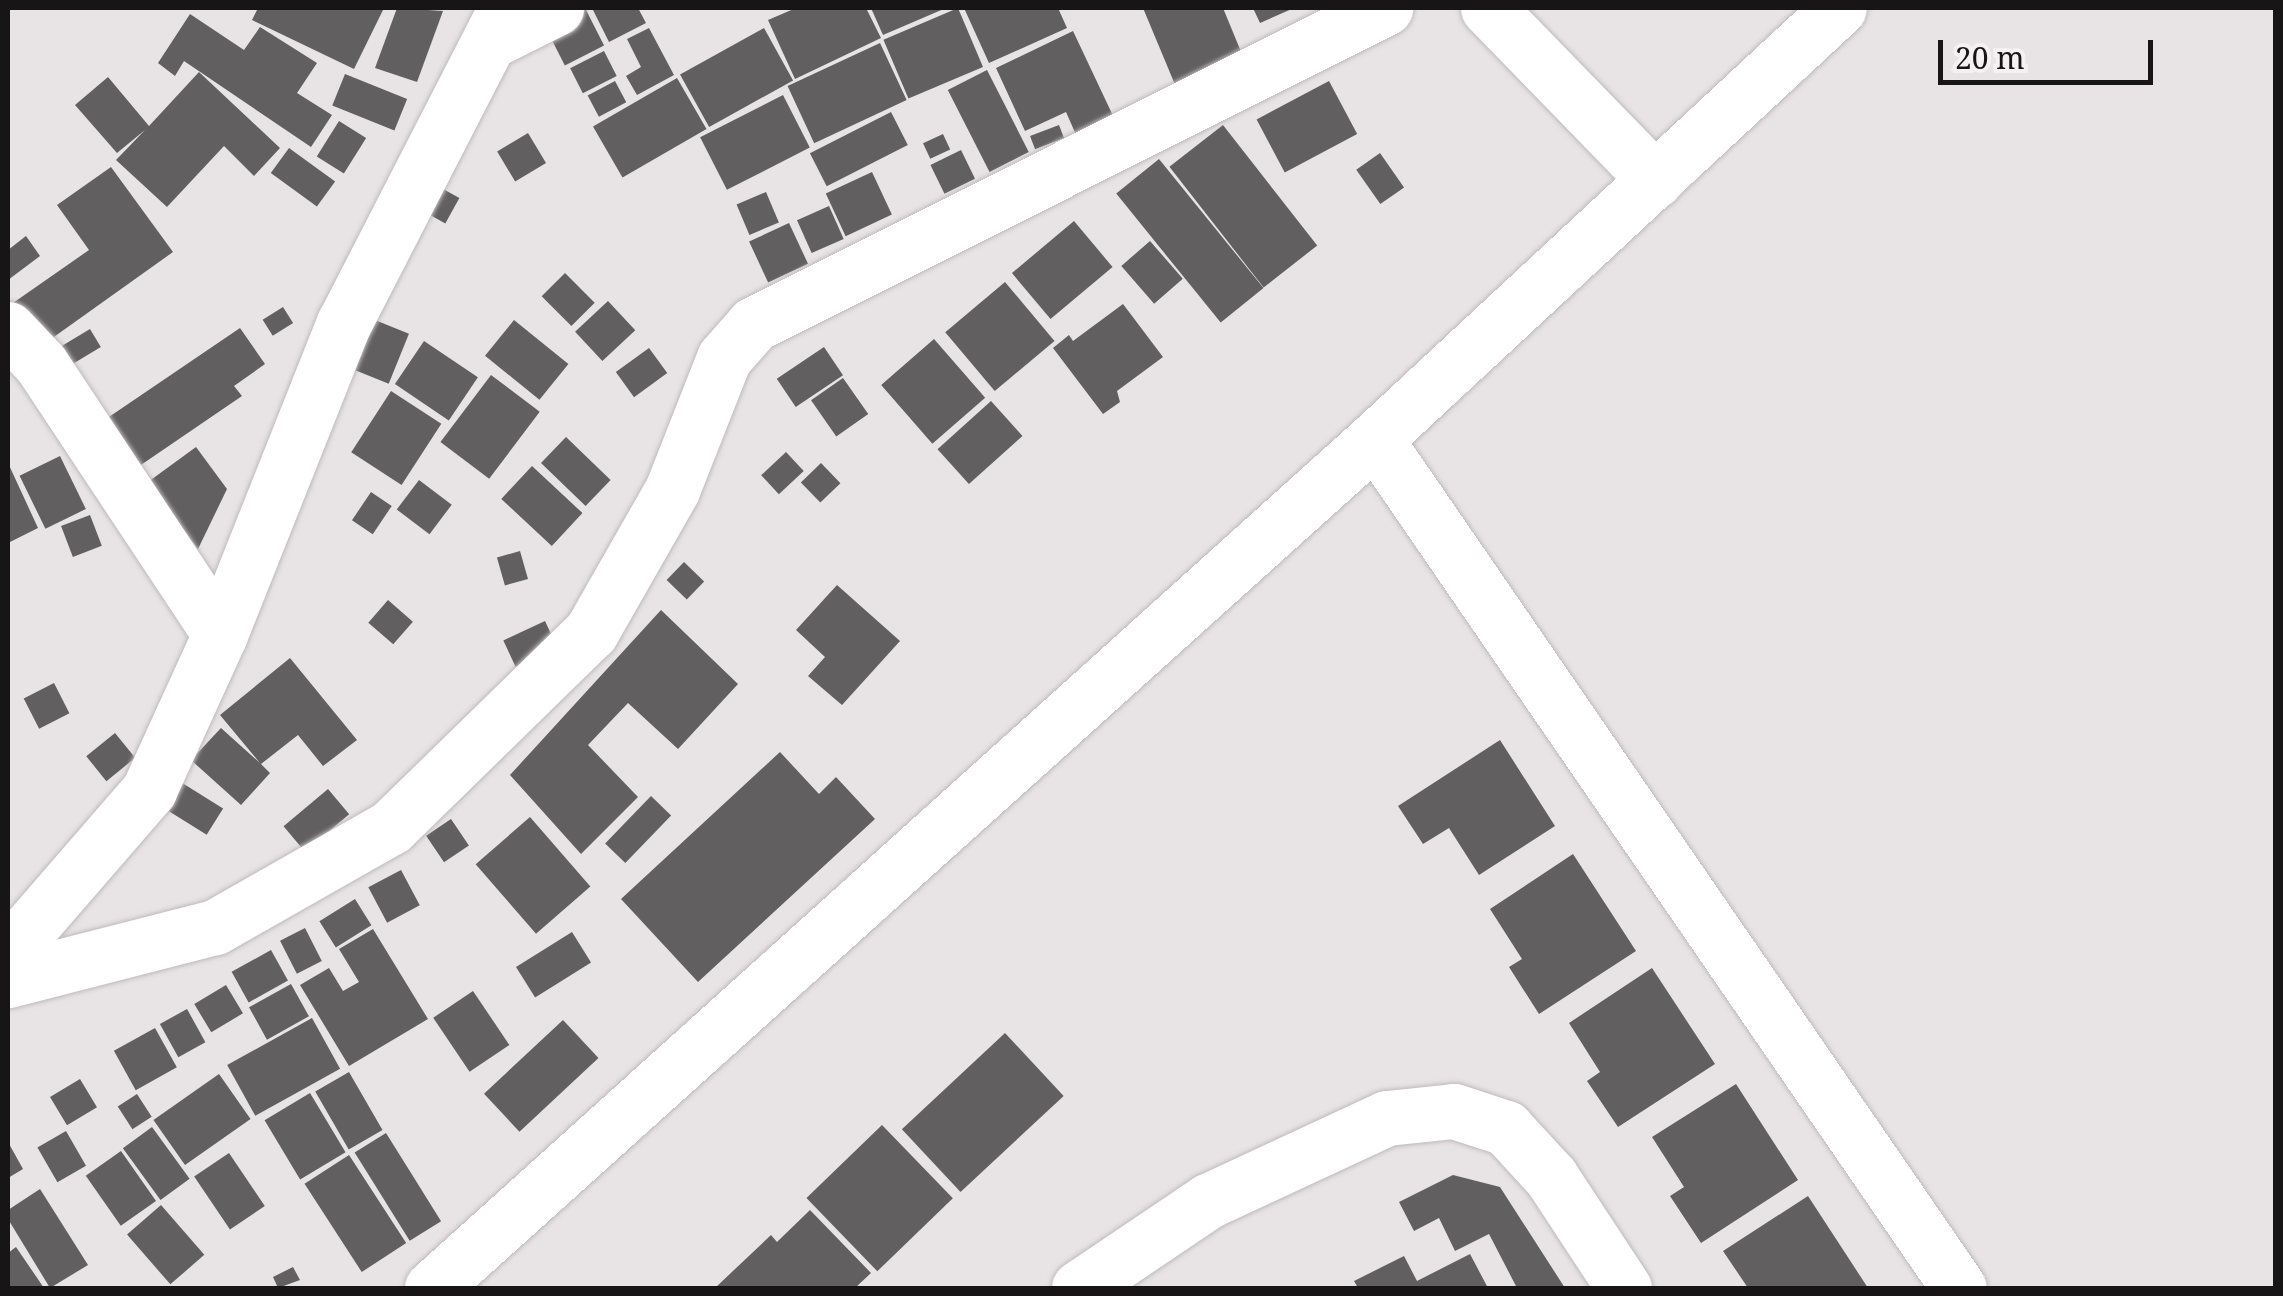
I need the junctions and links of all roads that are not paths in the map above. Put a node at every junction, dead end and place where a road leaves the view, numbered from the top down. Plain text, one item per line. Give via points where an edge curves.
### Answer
1 (556, 8) edge
2 (1385, 8) edge
3 (1488, 8) edge
4 (1839, 8) edge
5 (498, 24) edge
6 (1655, 180) junction
7 (8, 329) edge
8 (1375, 439) junction
9 (220, 634) junction
10 (8, 953) edge
11 (8, 980) edge
12 (432, 1288) edge
13 (1079, 1288) edge
14 (1624, 1288) edge
15 (1959, 1288) edge

1 - 5 street
2 - 11 street via 754,324 724,358 672,490 591,632 391,827 215,928
3 - 6 street
4 - 6 street
5 - 9 street via 344,323
6 - 8 street
7 - 9 street via 41,364
8 - 12 street
8 - 15 street
9 - 10 street via 149,790
13 - 14 street via 1208,1201 1386,1118 1454,1110 1506,1128 1552,1176

